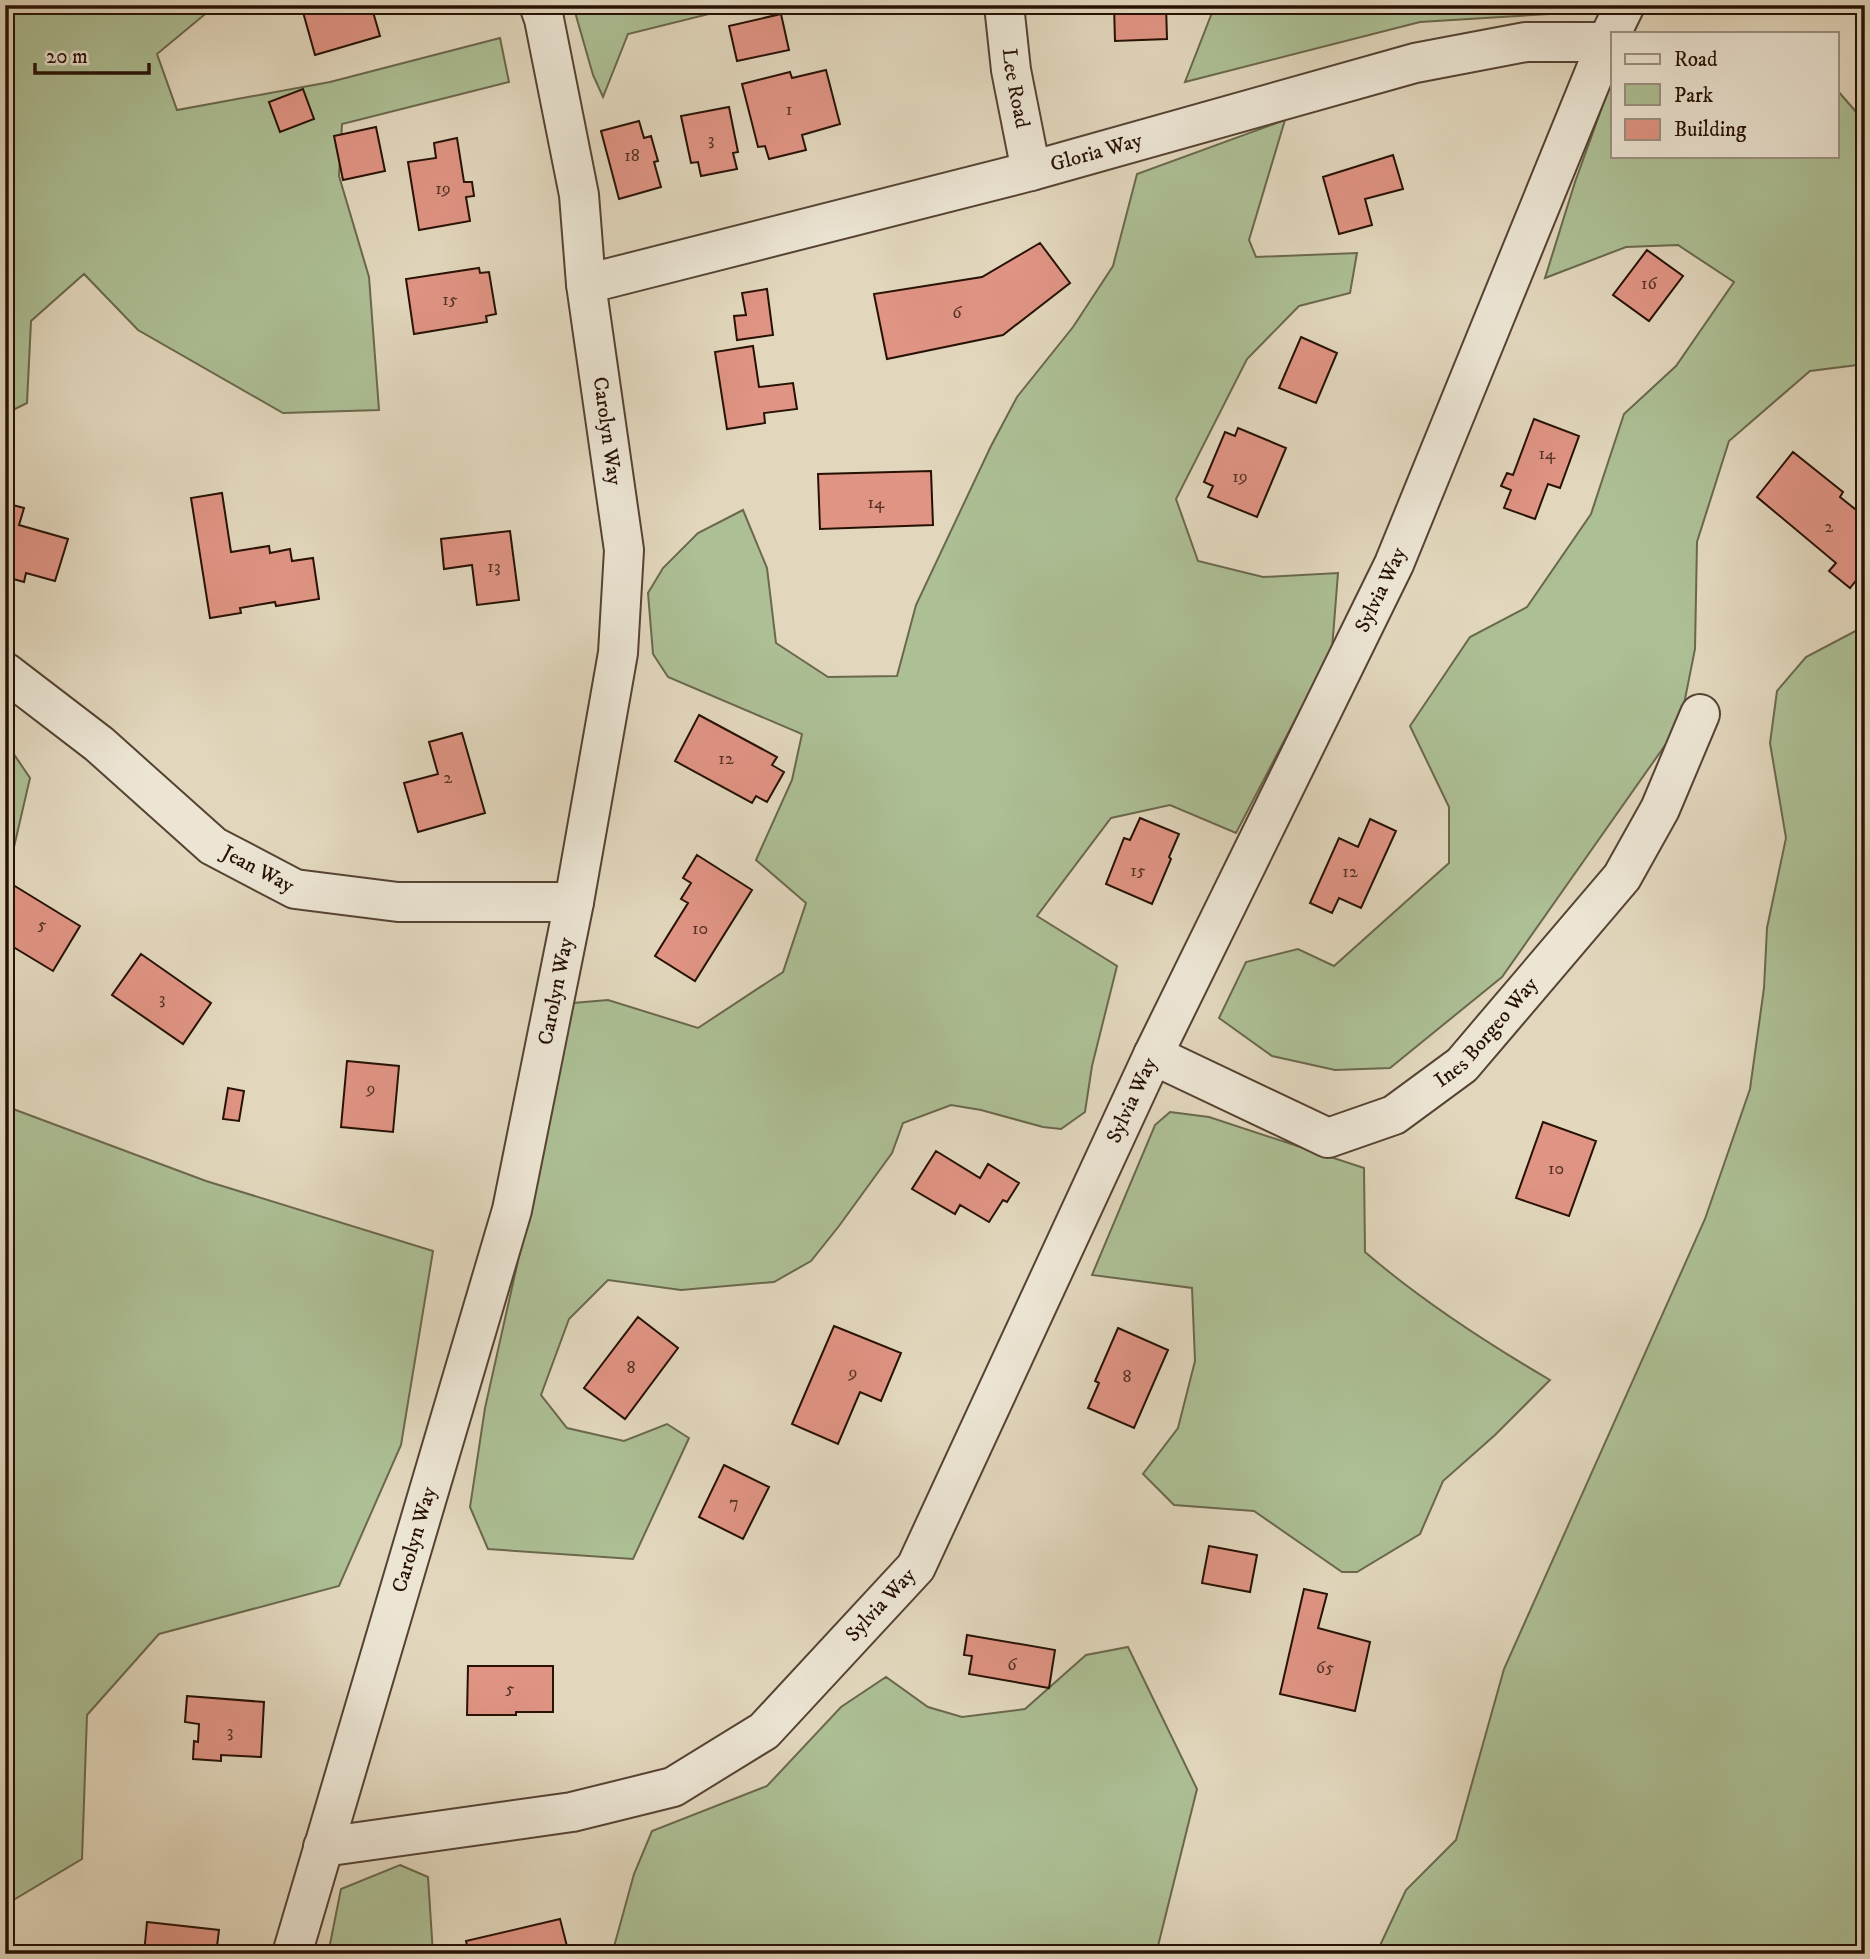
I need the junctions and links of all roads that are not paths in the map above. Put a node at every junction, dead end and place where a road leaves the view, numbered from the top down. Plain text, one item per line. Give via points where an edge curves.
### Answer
1 (539, 5) edge
2 (1004, 5) edge
3 (1625, 5) edge
4 (1612, 32) edge
5 (1611, 34) edge
6 (1607, 42) junction
7 (1031, 171) junction
8 (586, 284) junction
9 (5, 672) edge
10 (1700, 714) dead end
11 (574, 902) junction
12 (1153, 1055) junction
13 (323, 1847) junction
14 (292, 1954) edge

1 - 8 street, Carolyn Way via 579,195
2 - 7 street, Lee Road via 1011,70
3 - 4 street, Sylvia Way
5 - 6 street, Sylvia Way
6 - 7 street, Gloria Way via 1526,42 1415,63
6 - 12 street, Sylvia Way via 1394,564
7 - 8 street, Gloria Way
8 - 11 street, Carolyn Way via 624,550 618,653
9 - 11 street, Jean Way via 99,744 213,846 295,889 398,902
10 - 12 street, Ines Borgeo Way via 1660,809 1622,877 1462,1065 1394,1115 1328,1138
11 - 13 street, Carolyn Way via 512,1210
12 - 13 street, Sylvia Way via 916,1567 764,1731 673,1787 572,1812
13 - 14 street, Carolyn Way

